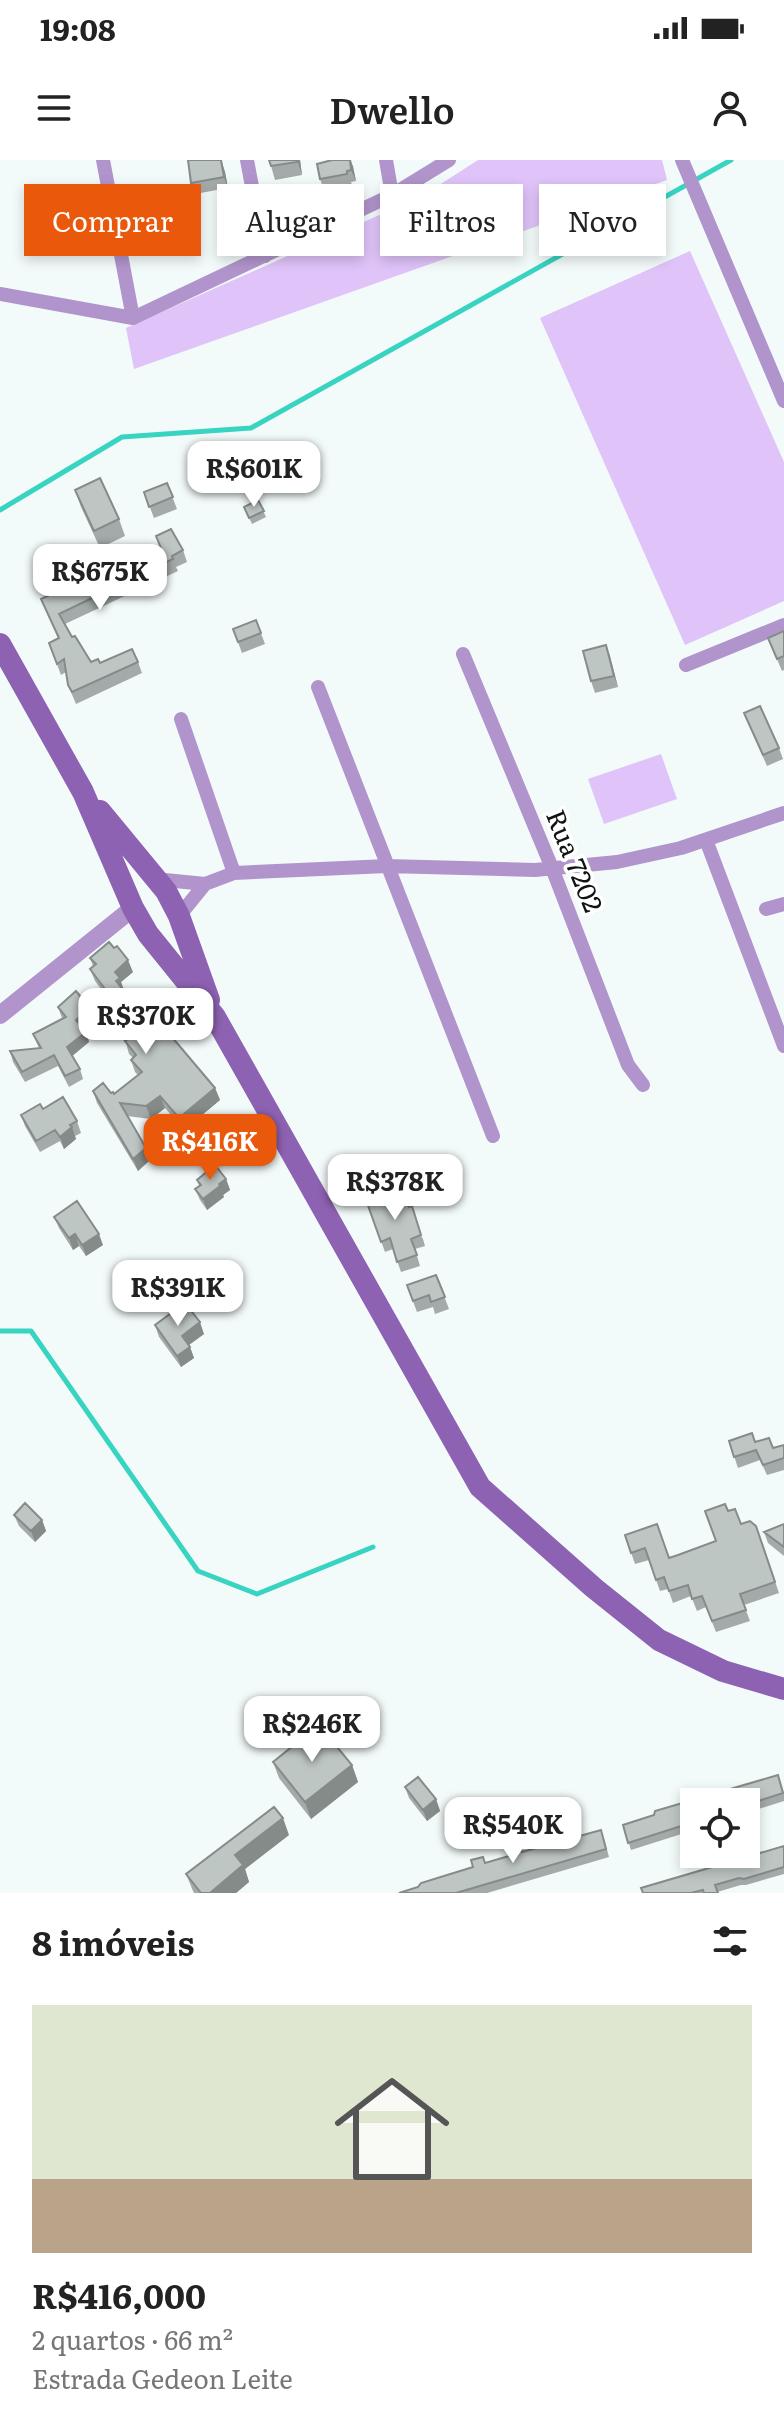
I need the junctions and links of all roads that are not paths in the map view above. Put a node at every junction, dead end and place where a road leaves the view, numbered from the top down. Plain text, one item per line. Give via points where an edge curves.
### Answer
1 (103, 160) edge
2 (247, 160) edge
3 (386, 160) edge
4 (449, 160) edge
5 (682, 160) edge
6 (252, 184) edge
7 (390, 184) edge
8 (410, 184) edge
9 (265, 256) edge
10 (0, 294) edge
11 (133, 318) junction
12 (784, 399) edge
13 (784, 625) edge
14 (0, 644) edge
15 (463, 654) dead end
16 (686, 665) dead end
17 (318, 687) dead end
18 (181, 719) dead end
19 (83, 792) junction
20 (784, 813) edge
21 (706, 840) junction
22 (387, 866) junction
23 (552, 868) junction
24 (234, 873) junction
25 (155, 879) junction
26 (205, 884) junction
27 (129, 898) junction
28 (784, 904) edge
29 (766, 909) dead end
30 (179, 916) junction
31 (148, 934) junction
32 (0, 1015) edge
33 (215, 1017) junction
34 (784, 1046) edge
35 (643, 1085) dead end
36 (493, 1136) dead end
37 (784, 1689) edge

1 - 11 street
2 - 6 street
3 - 7 street
4 - 8 street
5 - 12 street
9 - 11 street
10 - 11 street
13 - 16 street
14 - 19 main road
15 - 23 street, Rua 7202
17 - 22 street
18 - 24 street
19 - 25 main road
19 - 27 main road
20 - 21 street
21 - 23 street via 617,862
21 - 34 street
22 - 23 street
22 - 24 street
22 - 36 street
23 - 35 street, Rua 7202 via 628,1065
24 - 26 street
25 - 26 street
25 - 27 main road via 132,879
25 - 30 main road
26 - 30 street
27 - 31 main road
27 - 32 street
28 - 29 street
30 - 31 main road via 166,930
30 - 33 main road
31 - 33 main road
33 - 37 main road via 480,1487 659,1640 723,1671

